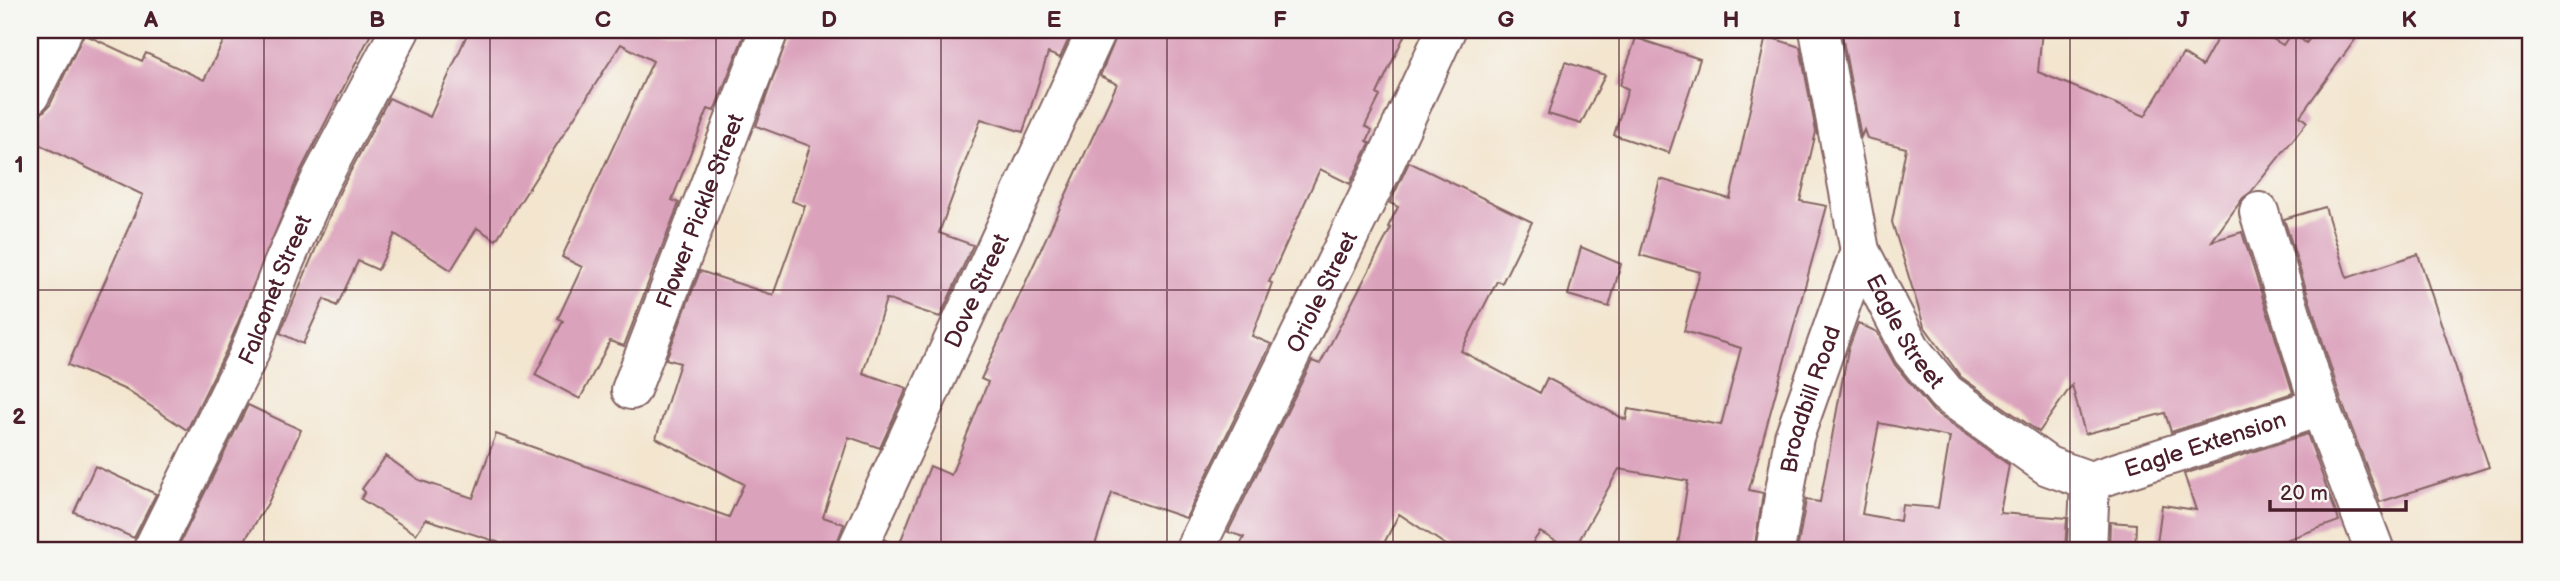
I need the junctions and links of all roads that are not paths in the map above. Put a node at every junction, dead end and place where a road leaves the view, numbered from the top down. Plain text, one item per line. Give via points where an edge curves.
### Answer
1 (63, 30) edge
2 (400, 30) edge
3 (769, 30) edge
4 (1097, 30) edge
5 (1446, 30) edge
6 (1819, 30) edge
7 (30, 95) edge
8 (2259, 212) dead end
9 (1860, 251) junction
10 (631, 390) dead end
11 (2320, 407) junction
12 (2091, 481) junction
13 (152, 551) edge
14 (856, 551) edge
15 (1194, 551) edge
16 (1775, 551) edge
17 (2087, 551) edge
18 (2375, 551) edge

1 - 7 street
2 - 13 street, Falconet Street via 320,181 248,356
3 - 10 street, Flower Pickle Street
4 - 14 street, Dove Street
5 - 15 street, Oriole Street
6 - 9 street, Eagle Street
8 - 11 street
9 - 12 street, Eagle Street via 1912,351 1946,393 2048,466
9 - 16 street, Broadbill Road via 1794,437
11 - 12 street, Eagle Extension
11 - 18 street
12 - 17 street

